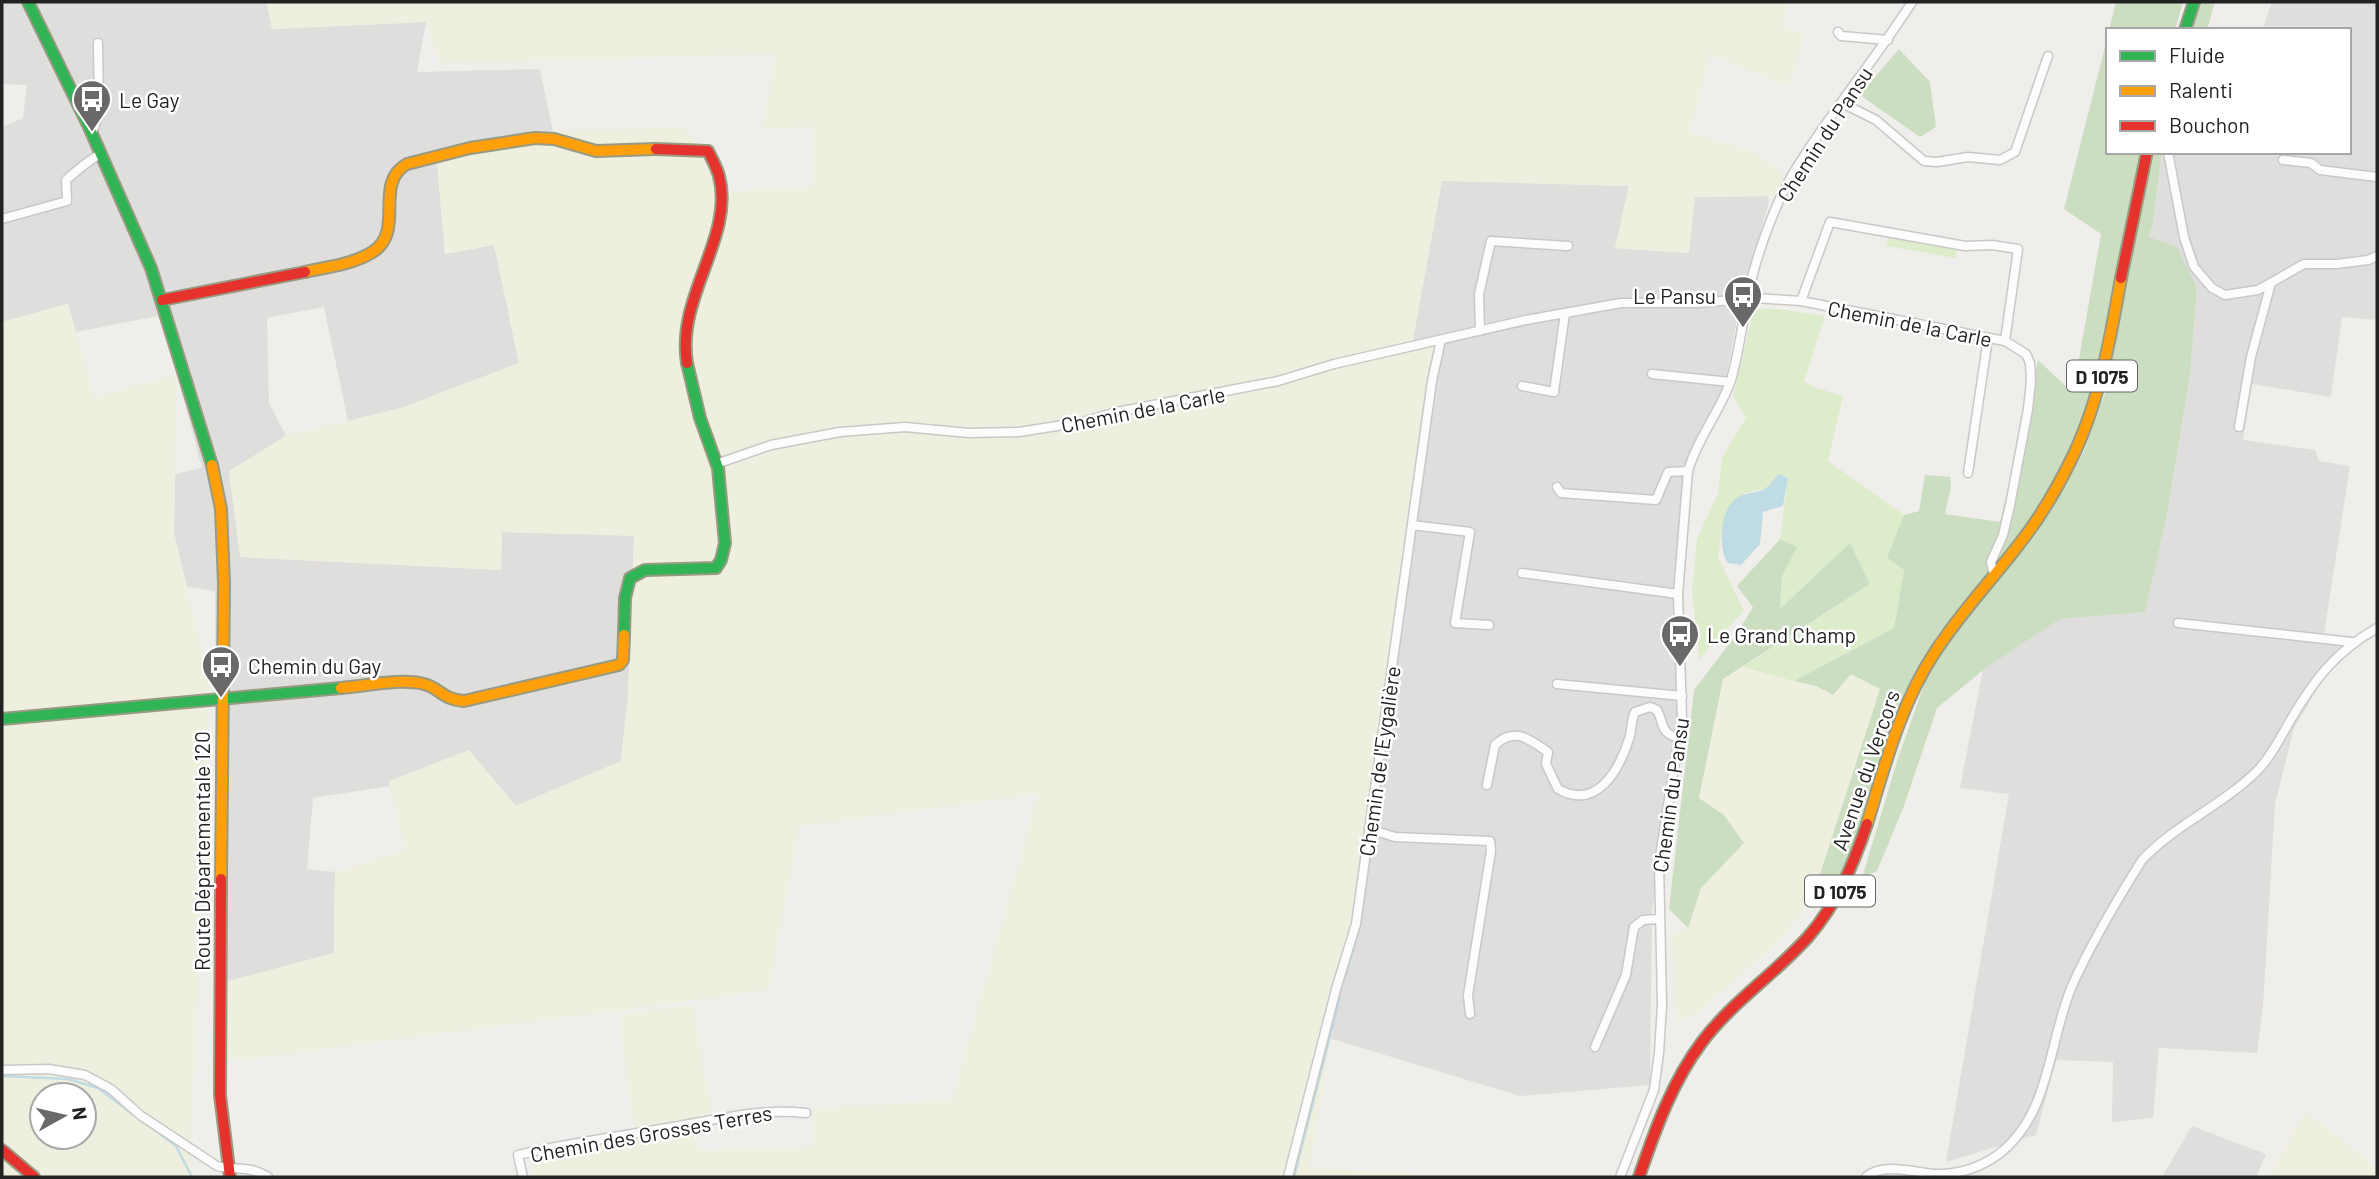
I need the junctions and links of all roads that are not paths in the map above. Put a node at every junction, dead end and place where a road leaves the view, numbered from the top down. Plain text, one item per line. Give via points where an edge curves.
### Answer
1 (28, 2) edge
2 (1912, 2) edge
3 (2193, 2) edge
4 (2186, 28) edge
5 (1838, 32) dead end
6 (1888, 40) junction
7 (98, 43) dead end
8 (2048, 56) dead end
9 (1842, 103) junction
10 (90, 130) junction
11 (100, 154) junction
12 (2147, 154) edge
13 (2168, 155) edge
14 (2283, 160) dead end
15 (2377, 177) edge
16 (2, 219) edge
17 (1568, 246) dead end
18 (2377, 256) edge
19 (2271, 283) junction
20 (1747, 298) junction
21 (162, 300) junction
22 (1801, 301) junction
23 (1565, 313) junction
24 (1480, 331) junction
25 (1988, 338) junction
26 (1440, 340) junction
27 (2005, 341) junction
28 (1653, 374) dead end
29 (1730, 382) junction
30 (1522, 386) dead end
31 (2239, 427) dead end
32 (716, 464) junction
33 (1688, 471) junction
34 (1968, 473) dead end
35 (1557, 487) dead end
36 (1412, 526) junction
37 (1522, 573) dead end
38 (1994, 575) junction
39 (1678, 594) junction
40 (2178, 623) dead end
41 (1489, 625) dead end
42 (2377, 628) edge
43 (2352, 642) junction
44 (1557, 684) dead end
45 (1682, 696) junction
46 (221, 699) junction
47 (2, 719) edge
48 (1679, 738) junction
49 (1487, 785) dead end
50 (1369, 830) junction
51 (1658, 919) junction
52 (1470, 1014) dead end
53 (1595, 1047) dead end
54 (2, 1070) edge
55 (806, 1113) dead end
56 (2, 1150) edge
57 (229, 1173) edge
58 (34, 1177) edge
59 (268, 1177) edge
60 (523, 1177) edge
61 (1288, 1177) edge
62 (1620, 1177) edge
63 (1639, 1177) edge
64 (1866, 1177) edge

1 - 10 street, Route Départementale 120
2 - 6 street, Chemin du Pansu
3 - 4 street
5 - 6 street
6 - 9 street, Chemin du Pansu
7 - 10 street via 99,114
8 - 9 street via 2015,152 2000,160 1924,161 1876,120
9 - 20 street, Chemin du Pansu via 1793,174 1774,215
10 - 11 street, Route Départementale 120
11 - 16 street via 66,180 67,201
11 - 21 street, Route Départementale 120
12 - 38 street, Avenue du Vercors / D 1075 via 2105,365 2091,412 2048,501
13 - 19 street via 2184,237 2202,278 2225,295
14 - 15 street
17 - 24 street via 1491,241 1479,294
18 - 19 street via 2337,264 2304,264
19 - 31 street
20 - 22 street, Chemin de la Carle
20 - 23 street, Chemin de la Carle via 1621,303
20 - 29 street, Chemin du Pansu
21 - 32 street via 301,275 374,251 385,242 396,171 439,154 547,138 601,151 686,147 708,151 716,164 721,205 715,242 684,334 692,382
21 - 46 street, Route Départementale 120 via 209,449 221,509
22 - 25 street, Chemin de la Carle
22 - 27 street via 1830,222 1965,246 2018,249
23 - 24 street, Chemin de la Carle
23 - 30 street via 1554,392
24 - 26 street, Chemin de la Carle
25 - 27 street, Chemin de la Carle
25 - 34 street
26 - 32 street, Chemin de la Carle via 1278,381 1082,422 1019,432 905,427 841,432 771,445
26 - 36 street, Chemin de l'Eygalière
27 - 38 street, Chemin de la Carle via 2026,354 2031,382 2010,505 1991,562
28 - 29 street
29 - 33 street, Chemin du Pansu
32 - 46 street via 723,559 716,568 645,570 630,578 620,665 464,701 450,700 419,682
33 - 35 street via 1668,472 1656,500 1561,493
33 - 39 street, Chemin du Pansu
36 - 41 street via 1470,532 1455,623
36 - 50 street, Chemin de l'Eygalière
37 - 39 street
38 - 63 street, Avenue du Vercors / D 1075 via 1921,674 1897,727 1864,837 1832,906 1698,1046 1662,1113
39 - 45 street, Chemin du Pansu
40 - 43 street
42 - 43 street
43 - 64 street via 2323,670 2259,770 2157,844 2142,860 2072,987 2037,1105 2010,1145 1977,1167 1960,1172 1893,1169
44 - 45 street
45 - 48 street, Chemin du Pansu
46 - 47 street
46 - 57 street, Route Départementale 120 via 220,1095
48 - 49 street via 1664,731 1657,710 1650,707 1635,712 1613,775 1599,789 1574,795 1558,789 1546,764 1548,752 1525,736 1509,736 1495,745
48 - 51 street, Chemin du Pansu via 1659,862
50 - 52 street via 1395,837 1490,841 1468,995
50 - 61 street, Chemin de l'Eygalière via 1356,925
51 - 53 street via 1643,920 1634,927 1626,975
51 - 62 street, Chemin du Pansu via 1662,1004 1654,1090
54 - 57 street via 49,1069 85,1075
55 - 60 street, Chemin des Grosses Terres via 778,1110 716,1118 548,1147 518,1155
56 - 58 street
57 - 59 street via 252,1168

